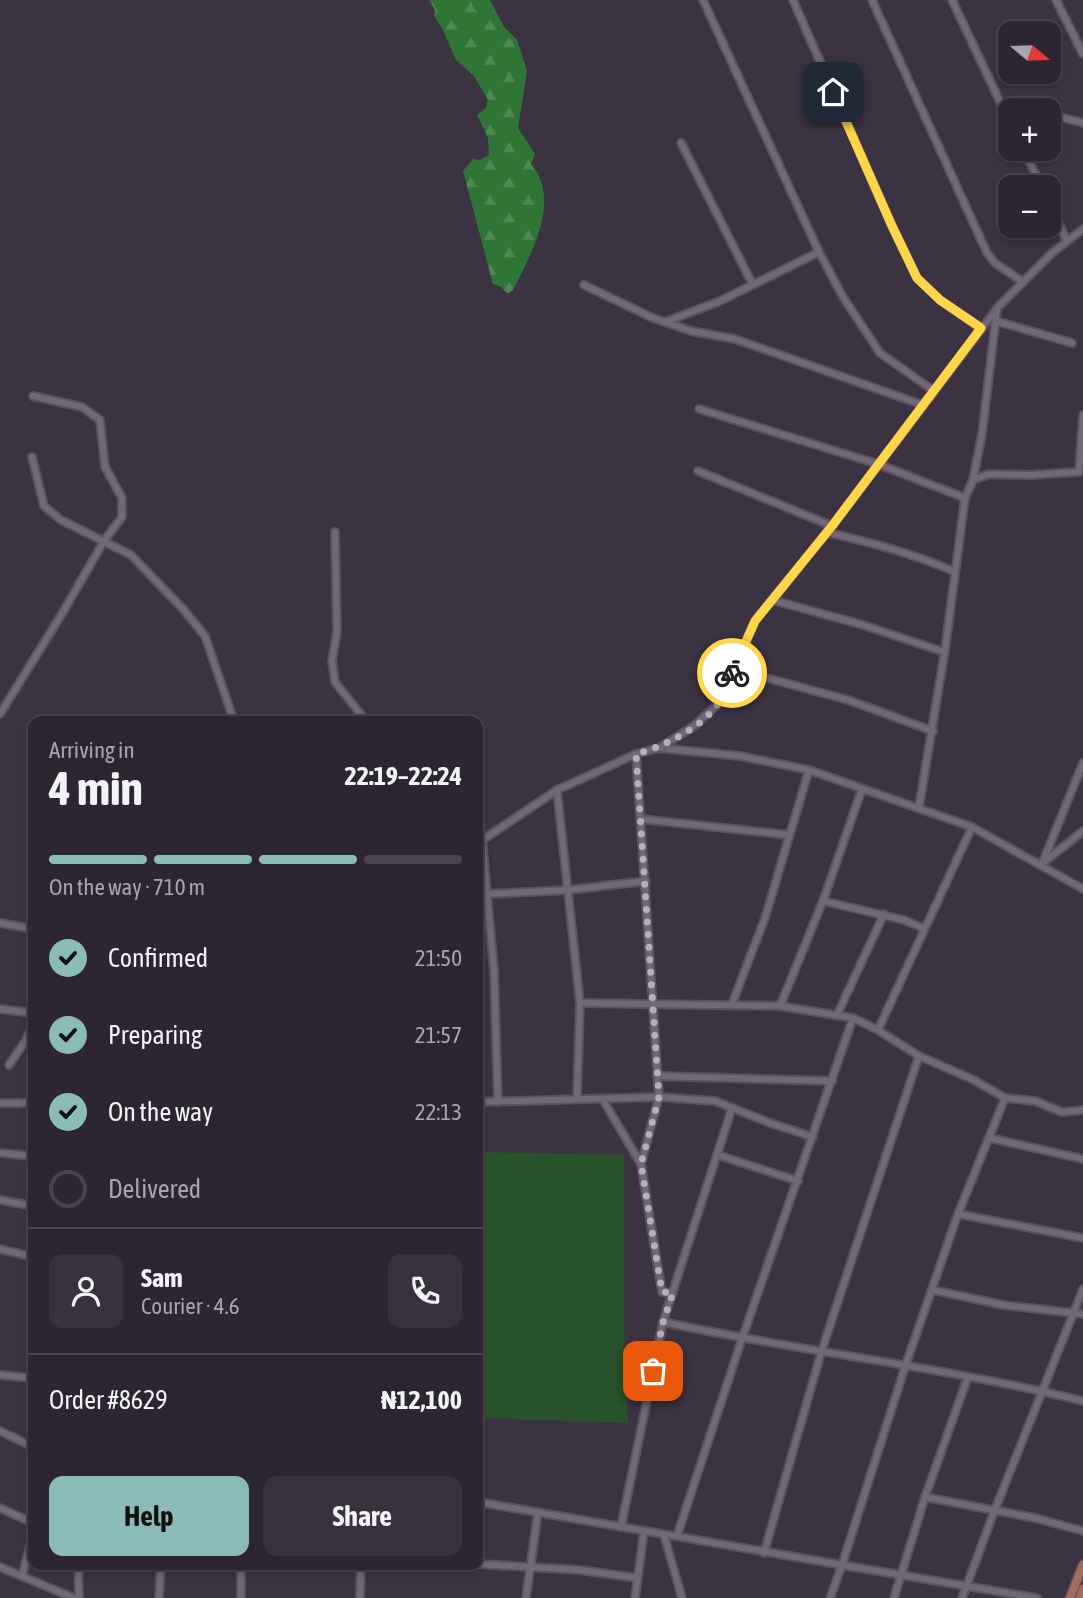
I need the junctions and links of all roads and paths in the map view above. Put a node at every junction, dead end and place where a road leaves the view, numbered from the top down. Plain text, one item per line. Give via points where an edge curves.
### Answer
1 (703, 0) edge
2 (793, 0) edge
3 (872, 0) edge
4 (952, 0) edge
5 (1056, 0) edge
6 (1083, 54) edge
7 (998, 98) edge
8 (1061, 117) edge
9 (1083, 123) edge
10 (681, 143) dead end
11 (1061, 229) edge
12 (1083, 229) edge
13 (1067, 242) junction
14 (819, 253) junction
15 (1023, 282) junction
16 (584, 285) dead end
17 (753, 285) junction
18 (998, 307) junction
19 (996, 321) junction
20 (665, 322) junction
21 (981, 328) junction
22 (1072, 343) dead end
23 (934, 391) junction
24 (33, 396) dead end
25 (923, 405) junction
26 (699, 409) dead end
27 (1083, 415) edge
28 (32, 457) dead end
29 (878, 464) junction
30 (698, 471) dead end
31 (1081, 473) edge
32 (973, 480) junction
33 (965, 498) junction
34 (829, 529) junction
35 (335, 532) dead end
36 (104, 541) junction
37 (955, 572) junction
38 (772, 600) junction
39 (944, 652) junction
40 (734, 669) junction
41 (0, 714) edge
42 (232, 716) edge
43 (362, 716) edge
44 (933, 731) junction
45 (659, 748) junction
46 (636, 754) junction
47 (1083, 764) edge
48 (809, 771) junction
49 (1081, 778) edge
50 (862, 789) junction
51 (557, 790) junction
52 (919, 807) junction
53 (641, 819) junction
54 (972, 827) junction
55 (1083, 831) edge
56 (789, 835) junction
57 (483, 839) edge
58 (483, 861) edge
59 (1042, 864) junction
60 (646, 881) junction
61 (1083, 889) edge
62 (568, 890) junction
63 (488, 894) junction
64 (823, 901) junction
65 (884, 914) junction
66 (0, 923) edge
67 (28, 928) edge
68 (923, 928) junction
69 (580, 1003) junction
70 (732, 1004) junction
71 (654, 1005) junction
72 (780, 1006) junction
73 (0, 1009) edge
74 (28, 1012) edge
75 (837, 1014) junction
76 (853, 1018) junction
77 (878, 1030) junction
78 (28, 1036) edge
79 (919, 1056) junction
80 (9, 1065) dead end
81 (657, 1076) junction
82 (832, 1081) junction
83 (659, 1097) junction
84 (1005, 1098) junction
85 (577, 1099) junction
86 (603, 1100) junction
87 (0, 1102) edge
88 (483, 1102) edge
89 (498, 1102) junction
90 (28, 1103) edge
91 (732, 1108) junction
92 (1083, 1110) edge
93 (813, 1137) junction
94 (990, 1138) junction
95 (0, 1153) edge
96 (718, 1155) junction
97 (28, 1156) edge
98 (1083, 1159) edge
99 (641, 1164) junction
100 (798, 1181) junction
101 (0, 1200) edge
102 (28, 1205) edge
103 (958, 1214) junction
104 (1083, 1238) edge
105 (0, 1249) edge
106 (28, 1256) edge
107 (1083, 1289) edge
108 (933, 1290) junction
109 (673, 1293) junction
110 (1075, 1313) junction
111 (1083, 1314) edge
112 (663, 1322) junction
113 (742, 1339) junction
114 (821, 1353) junction
115 (905, 1367) junction
116 (0, 1375) edge
117 (968, 1377) junction
118 (28, 1378) edge
119 (1043, 1391) junction
120 (1083, 1401) edge
121 (0, 1431) edge
122 (28, 1445) edge
123 (925, 1497) junction
124 (483, 1503) edge
125 (0, 1508) edge
126 (994, 1511) junction
127 (538, 1512) junction
128 (28, 1520) edge
129 (621, 1527) junction
130 (644, 1531) junction
131 (1083, 1531) edge
132 (664, 1535) junction
133 (677, 1536) junction
134 (764, 1553) junction
135 (28, 1554) edge
136 (483, 1564) edge
137 (1083, 1564) edge
138 (842, 1565) junction
139 (0, 1567) edge
140 (530, 1567) junction
141 (78, 1570) edge
142 (161, 1570) edge
143 (241, 1570) edge
144 (361, 1570) edge
145 (22, 1576) junction
146 (899, 1576) junction
147 (638, 1578) junction
148 (965, 1586) junction
149 (1083, 1589) edge
150 (77, 1598) edge
151 (159, 1598) edge
152 (241, 1598) edge
153 (360, 1598) edge
154 (526, 1598) edge
155 (635, 1598) edge
156 (682, 1598) edge
157 (830, 1598) edge
158 (894, 1598) edge
159 (962, 1598) edge
160 (1037, 1598) edge
161 (1070, 1598) edge
162 (1080, 1598) edge

1 - 14 street
2 - 21 street via 917,278
3 - 15 street via 988,253
4 - 7 street
5 - 6 street
8 - 9 street
10 - 17 street
11 - 13 street
12 - 13 street
13 - 15 street
14 - 17 street
14 - 23 street via 874,346
15 - 18 street
16 - 20 street
17 - 20 street
18 - 19 street
18 - 21 street
19 - 22 street
19 - 32 street
20 - 25 street via 735,339
21 - 23 street
23 - 25 street
24 - 36 street via 82,407 100,420 105,467 124,508
25 - 29 street
26 - 29 street
27 - 31 street
28 - 36 street via 44,506 61,520
29 - 33 street
29 - 34 street
30 - 34 street
31 - 32 street via 989,474
32 - 33 street
33 - 37 street
34 - 37 street via 925,558
34 - 38 street
35 - 43 street via 335,682
36 - 41 street
36 - 42 street via 131,555 205,636
37 - 39 street
38 - 39 street
38 - 40 street via 755,621
39 - 44 street
40 - 44 street
40 - 45 street via 718,704
44 - 52 street
45 - 46 street
45 - 48 street via 740,756
46 - 51 street
46 - 53 street
47 - 49 street
48 - 50 street
48 - 56 street
49 - 59 street
50 - 52 street
50 - 64 street
51 - 57 street
51 - 62 street
52 - 54 street
53 - 56 street
53 - 60 street
54 - 59 street
54 - 68 street
55 - 59 street
56 - 70 street via 765,918
58 - 63 street
59 - 61 street
60 - 62 street
60 - 71 street
62 - 63 street
62 - 69 street
63 - 89 street
64 - 65 street
64 - 72 street
65 - 68 street
65 - 75 street
66 - 67 street
68 - 77 street
69 - 71 street
69 - 85 street
70 - 71 street
70 - 72 street
71 - 81 street
72 - 75 street
73 - 74 street
75 - 76 street
76 - 77 street
76 - 82 street
77 - 79 street
78 - 80 street
79 - 84 street
79 - 114 street
81 - 82 street
81 - 83 street
82 - 93 street
83 - 86 street
83 - 91 street via 715,1101
83 - 99 street
84 - 92 street via 1035,1101 1062,1112
84 - 94 street
85 - 86 street
85 - 89 street
86 - 99 street
87 - 90 street
88 - 89 street
91 - 93 street
91 - 96 street
93 - 100 street
94 - 98 street
94 - 103 street
95 - 97 street
96 - 100 street
96 - 109 street
99 - 109 street via 662,1292
100 - 113 street
101 - 102 street
103 - 104 street
103 - 108 street
105 - 106 street
107 - 110 street
108 - 110 street via 1003,1305
108 - 115 street
109 - 112 street
110 - 111 street
110 - 119 street
112 - 113 street
112 - 129 street
113 - 114 street
113 - 133 street
114 - 115 street
114 - 134 street
115 - 117 street
115 - 138 street
116 - 118 street
117 - 119 street
117 - 123 street
119 - 120 street
119 - 126 street
121 - 122 street
123 - 126 street
123 - 146 street
124 - 127 street
125 - 128 street
126 - 131 street
126 - 148 street
127 - 129 street
127 - 140 street
129 - 130 street
130 - 132 street
130 - 147 street
132 - 133 street
132 - 156 street
133 - 134 street
134 - 138 street
135 - 145 street
136 - 140 street
137 - 161 main road
138 - 146 street
138 - 157 street
139 - 145 street
140 - 147 street
140 - 154 street
141 - 150 street
142 - 151 street
143 - 152 street
144 - 153 street
145 - 150 street
146 - 148 street
146 - 158 street
147 - 155 street
148 - 159 street
148 - 160 street
149 - 162 main road

